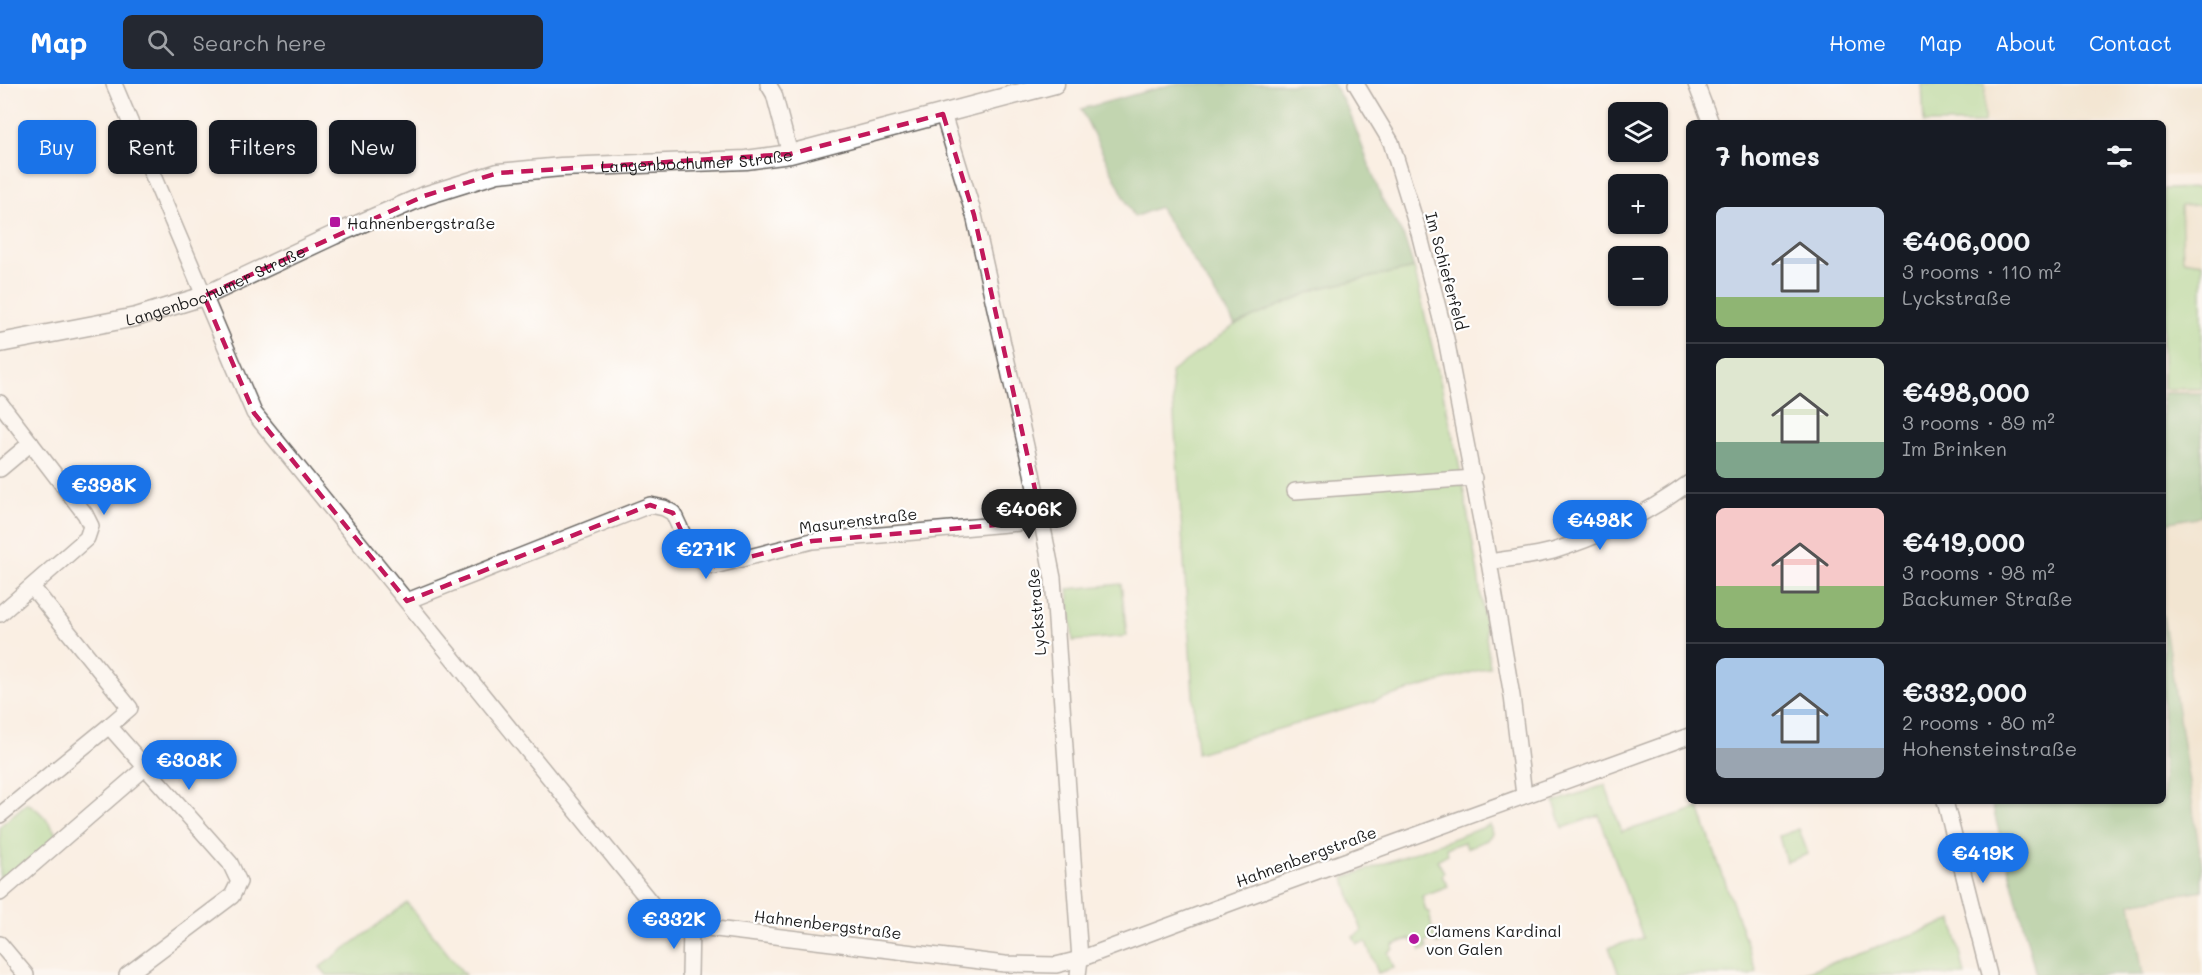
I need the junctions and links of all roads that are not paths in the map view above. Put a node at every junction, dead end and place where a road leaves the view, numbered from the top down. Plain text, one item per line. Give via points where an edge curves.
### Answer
1 (114, 84) edge
2 (768, 84) edge
3 (1055, 84) edge
4 (1356, 84) edge
5 (1696, 84) edge
6 (943, 114) junction
7 (1710, 120) edge
8 (790, 154) junction
9 (204, 296) junction
10 (0, 343) edge
11 (0, 404) edge
12 (31, 443) junction
13 (0, 469) edge
14 (1474, 478) junction
15 (1686, 485) edge
16 (1295, 491) dead end
17 (1042, 521) junction
18 (1489, 562) junction
19 (32, 587) junction
20 (407, 601) junction
21 (0, 614) edge
22 (109, 726) junction
23 (1686, 737) edge
24 (146, 767) junction
25 (1524, 795) junction
26 (1946, 804) edge
27 (0, 815) edge
28 (0, 893) edge
29 (691, 926) junction
30 (0, 944) edge
31 (1080, 959) junction
32 (26, 975) edge
33 (127, 975) edge
34 (690, 975) edge
35 (1078, 975) edge
36 (1989, 975) edge

1 - 9 street, Hahnenbergstraße
2 - 8 street
3 - 6 street, Langenbochumer Straße
4 - 14 street, Im Schieferfeld via 1391,142 1419,232 1446,339
5 - 7 street
6 - 8 street, Langenbochumer Straße
6 - 17 street, Lyckstraße via 974,215
8 - 9 street, Langenbochumer Straße via 746,160 498,173 424,196
9 - 10 street, Langenbochumer Straße via 136,317
9 - 20 street, Hahnenbergstraße via 254,413
11 - 12 street
12 - 13 street
12 - 19 street via 91,526 87,538
14 - 16 street
14 - 18 street, Im Schieferfeld
15 - 18 street via 1659,505 1603,532 1552,551
17 - 20 street, Masurenstraße via 812,541 714,566 694,558 673,513 650,505
17 - 31 street, Lyckstraße via 1053,578
18 - 25 street, Im Schieferfeld
19 - 21 street
19 - 22 street via 130,708
20 - 29 street, Hahnenbergstraße via 660,914
22 - 24 street
22 - 27 street
23 - 25 street, Hahnenbergstraße
24 - 28 street
24 - 33 street via 230,863 238,882 232,896
25 - 31 street, Hahnenbergstraße
26 - 36 street
29 - 31 street, Hahnenbergstraße via 1005,964 1056,965
29 - 34 street
30 - 32 street
31 - 35 street, Lyckstraße

